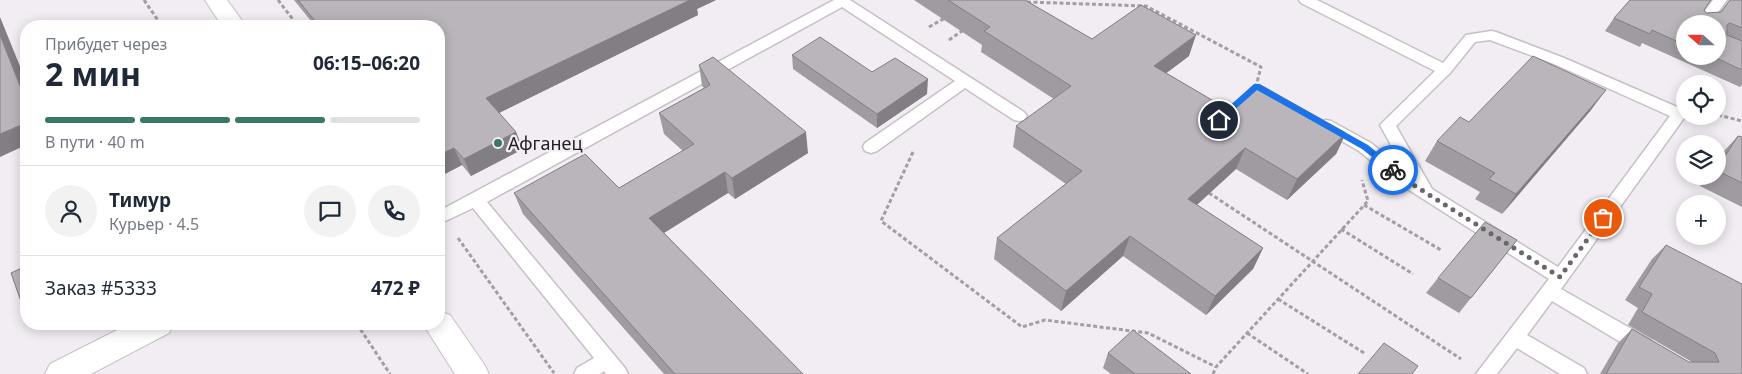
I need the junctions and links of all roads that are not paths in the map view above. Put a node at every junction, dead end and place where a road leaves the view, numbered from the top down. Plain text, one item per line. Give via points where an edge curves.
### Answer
1 (216, 0) edge
2 (842, 0) edge
3 (1306, 0) edge
4 (1720, 0) edge
5 (1709, 15) edge
6 (230, 20) edge
7 (1445, 70) junction
8 (965, 81) junction
9 (1019, 116) dead end
10 (1315, 119) edge
11 (871, 147) dead end
12 (1426, 193) junction
13 (476, 200) junction
14 (445, 215) edge
15 (1555, 284) junction
16 (146, 330) edge
17 (443, 330) edge
18 (1515, 337) junction
19 (1658, 354) edge
20 (612, 367) edge
21 (61, 374) edge
22 (473, 374) edge
23 (584, 374) edge
24 (1486, 374) edge
25 (1577, 374) edge

1 - 6 street
2 - 8 lane
2 - 13 lane
3 - 7 lane
4 - 5 lane
7 - 12 lane via 1388,125
7 - 15 lane via 1471,38 1491,35 1679,114
8 - 9 lane
8 - 11 lane
10 - 12 lane via 1365,147
12 - 15 lane
13 - 14 lane
13 - 20 lane
15 - 18 lane
15 - 19 lane
16 - 21 street
17 - 22 street
18 - 24 lane
18 - 25 lane
20 - 23 lane

